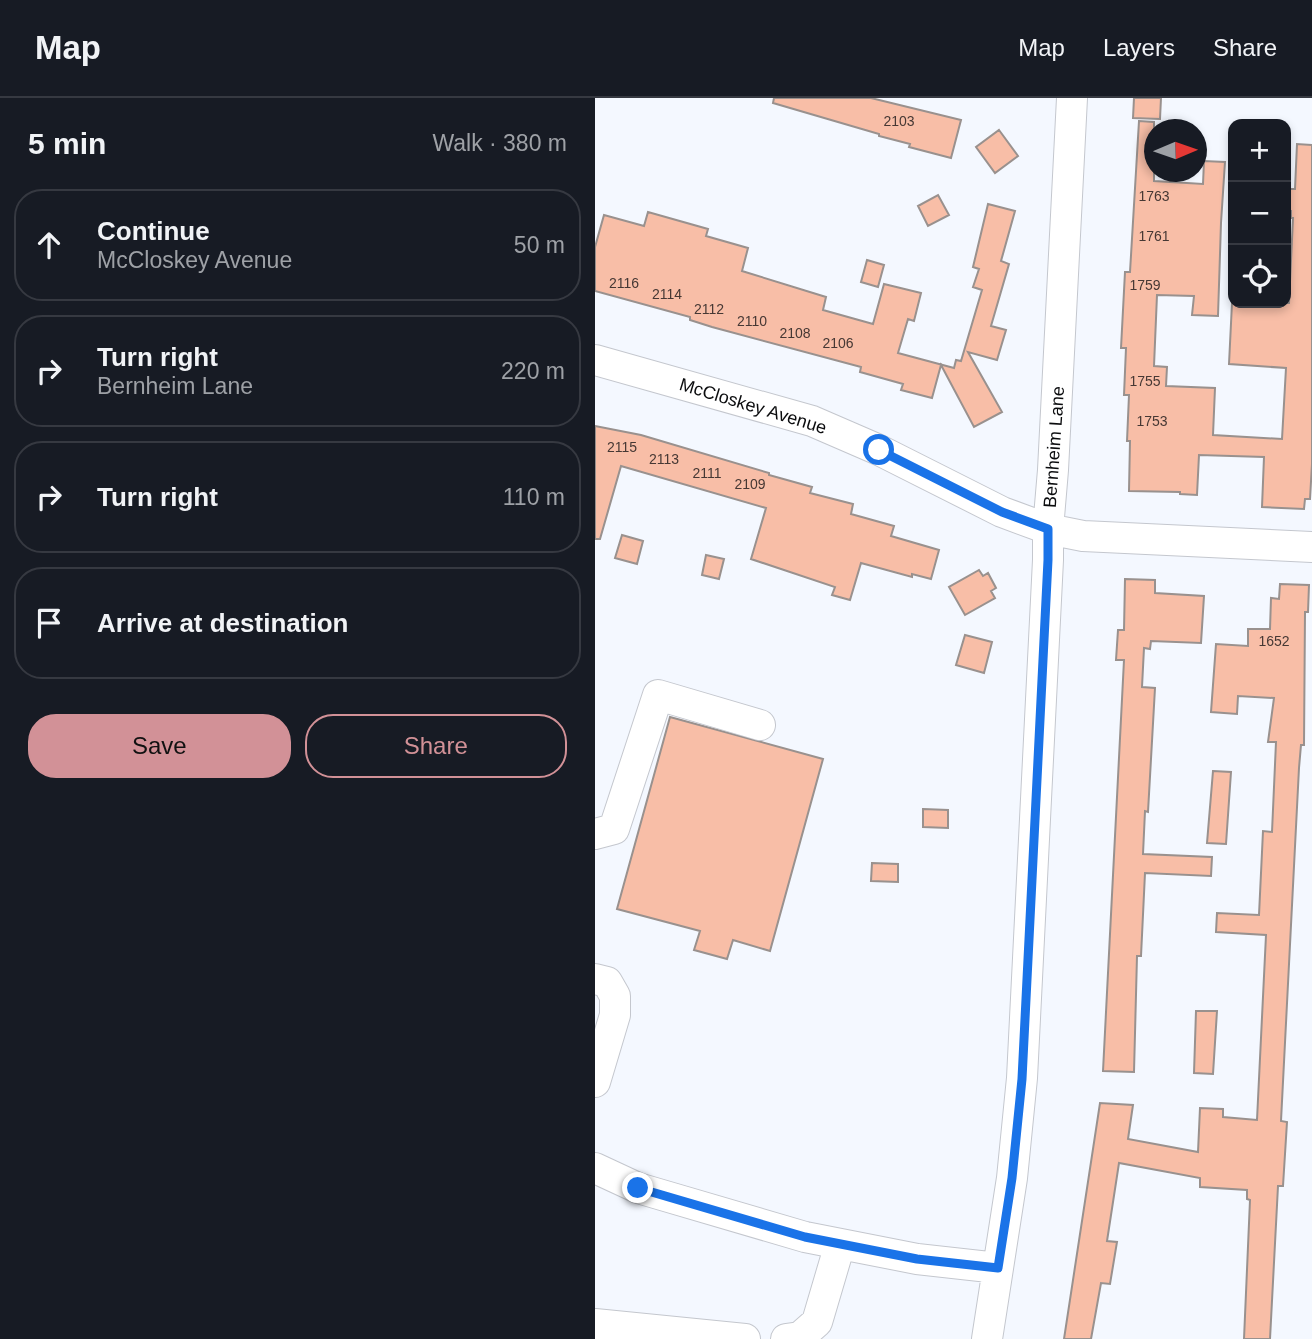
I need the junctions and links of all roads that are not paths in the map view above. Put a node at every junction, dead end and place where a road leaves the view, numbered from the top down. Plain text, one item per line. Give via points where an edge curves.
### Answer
1 (1072, 98) edge
2 (595, 360) edge
3 (1048, 529) junction
4 (1312, 547) edge
5 (760, 725) dead end
6 (595, 834) edge
7 (595, 979) edge
8 (595, 1082) edge
9 (595, 1168) edge
10 (840, 1244) junction
11 (998, 1268) junction
12 (595, 1324) edge
13 (745, 1339) edge
14 (786, 1339) edge
15 (987, 1339) edge

1 - 3 street, Bernheim Lane
2 - 3 street, McCloskey Avenue via 813,421 1002,512
3 - 4 street, McCloskey Avenue via 1083,536
3 - 11 street, Bernheim Lane via 1022,1079
5 - 6 street via 658,695 614,829
7 - 8 street via 607,982 615,996 615,1015
9 - 10 street via 638,1188
10 - 11 street
10 - 14 street via 817,1322 800,1337
11 - 15 street, Bernheim Lane
12 - 13 street

